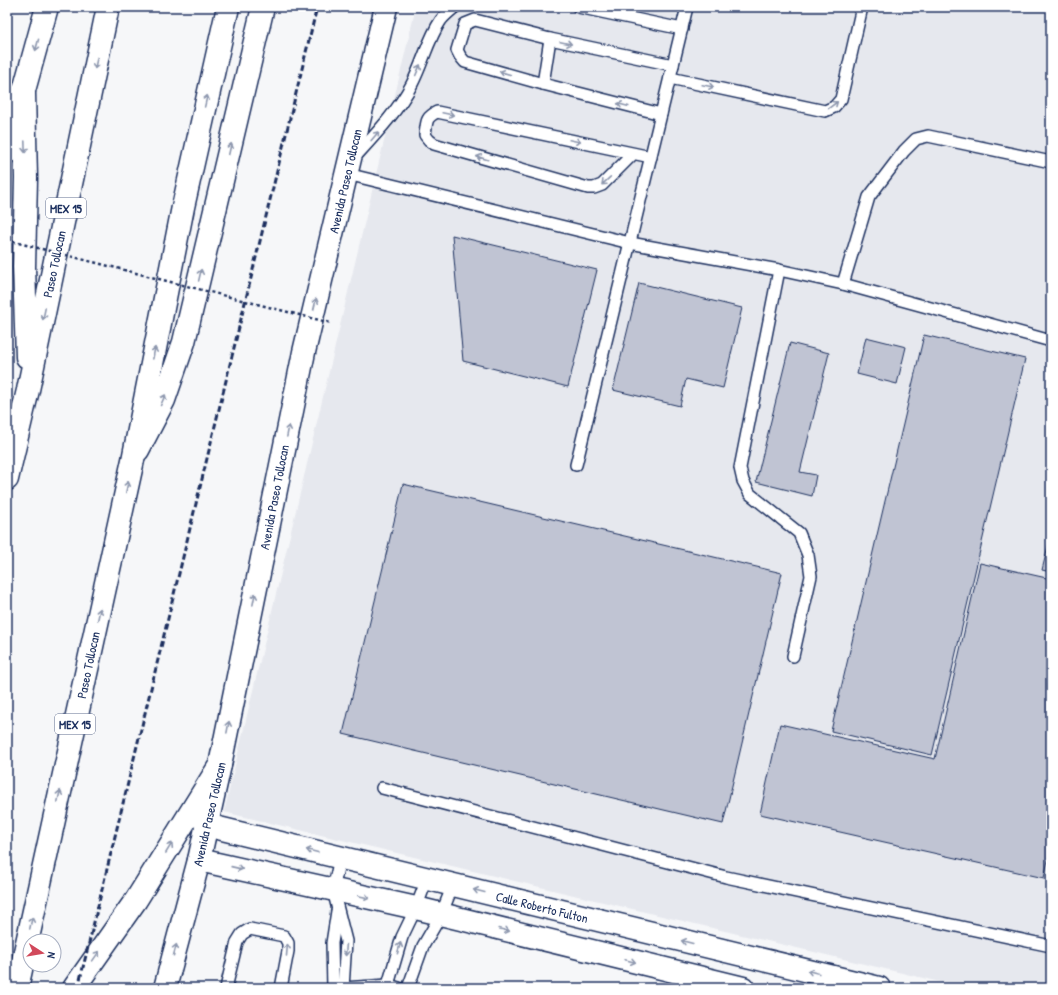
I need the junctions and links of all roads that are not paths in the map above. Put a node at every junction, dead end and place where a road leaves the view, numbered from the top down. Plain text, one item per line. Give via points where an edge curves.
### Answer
1 (47, 7) edge
2 (228, 7) edge
3 (263, 7) edge
4 (386, 7) edge
5 (454, 7) edge
6 (578, 7) edge
7 (687, 7) edge
8 (861, 11) edge
9 (108, 13) edge
10 (682, 29) junction
11 (550, 39) junction
12 (673, 65) junction
13 (670, 78) junction
14 (543, 84) junction
15 (15, 92) edge
16 (661, 114) junction
17 (8, 145) edge
18 (634, 154) junction
19 (651, 157) junction
20 (1051, 162) edge
21 (348, 169) junction
22 (630, 243) junction
23 (778, 270) junction
24 (843, 284) junction
25 (1051, 341) edge
26 (28, 390) junction
27 (133, 460) junction
28 (576, 465) dead end
29 (7, 479) edge
30 (793, 656) dead end
31 (220, 765) junction
32 (382, 788) dead end
33 (206, 825) junction
34 (340, 858) junction
35 (199, 860) junction
36 (427, 879) junction
37 (453, 885) junction
38 (335, 898) junction
39 (416, 908) junction
40 (441, 915) junction
41 (1051, 946) edge
42 (393, 987) edge
43 (17, 988) edge
44 (74, 988) edge
45 (165, 988) edge
46 (226, 988) edge
47 (281, 988) edge
48 (333, 988) edge
49 (343, 988) edge
50 (408, 988) edge
51 (743, 988) edge
52 (879, 988) edge

1 -> 15 main road
27 -> 2 main road via 183,207
27 -> 3 main road, MEX 15 via 164,400 184,342
4 - 21 main road, Avenida Paseo Tollocan
21 -> 5 lane via 400,105 412,84 432,36 442,18
6 - 10 lane
7 - 10 lane
13 -> 8 lane via 825,111 834,107 841,99
9 -> 26 main road, Paseo Tollocan / MEX 15
10 - 12 lane
11 -> 12 lane
11 - 14 lane
14 -> 11 lane via 465,62 457,50 465,24 475,20
12 - 13 lane
13 - 16 lane
16 -> 14 lane
15 - 17 main road
15 -> 26 main road via 26,178 24,274
16 - 19 lane
18 -> 18 lane via 602,186 588,188 434,144 425,135 427,118 437,112
18 - 19 lane
19 - 22 lane
20 - 24 lane via 928,136 916,139 869,197
21 - 22 lane
31 -> 21 main road, Avenida Paseo Tollocan via 304,352
22 - 23 lane
22 - 28 lane
23 - 24 lane
23 - 30 lane via 740,468 750,494 799,533 808,555 811,576
24 - 25 lane
26 - 29 main road, Paseo Tollocan / MEX 15
43 -> 27 main road, Paseo Tollocan / MEX 15
31 - 33 main road, Avenida Paseo Tollocan
44 -> 31 main road via 136,900
32 - 41 lane via 726,877
34 -> 33 main road, Calle Roberto Fulton
33 - 35 main road, Avenida Paseo Tollocan
34 - 36 main road, Calle Roberto Fulton
34 - 38 lane
35 -> 38 main road
45 -> 35 main road, Avenida Paseo Tollocan
36 - 37 main road, Calle Roberto Fulton
36 - 39 lane
37 - 40 lane
52 -> 37 main road, Calle Roberto Fulton
38 -> 39 main road
38 - 48 lane
38 -> 49 lane via 346,941
39 - 40 main road
42 -> 39 lane via 402,937
40 - 50 lane via 423,946
40 -> 51 main road
42 - 49 lane
47 -> 46 lane via 288,943 284,936 250,929 242,934 237,942

